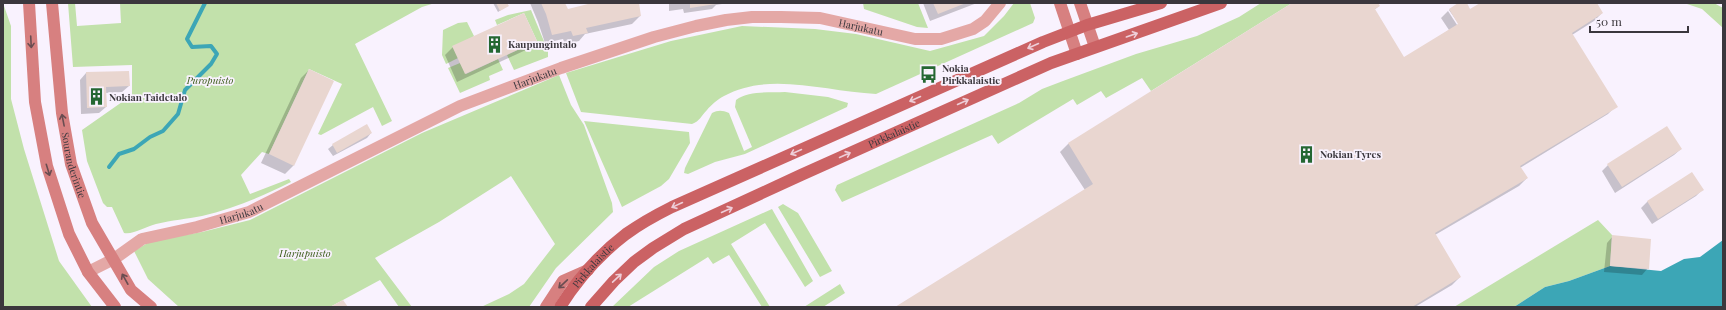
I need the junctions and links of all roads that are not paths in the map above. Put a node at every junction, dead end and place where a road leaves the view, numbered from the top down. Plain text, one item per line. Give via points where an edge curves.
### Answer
1 (29, 3) edge
2 (52, 3) edge
3 (1000, 3) edge
4 (1060, 3) edge
5 (1080, 3) edge
6 (1161, 3) edge
7 (1221, 3) edge
8 (1087, 25) junction
9 (1069, 31) junction
10 (1095, 47) junction
11 (1077, 54) junction
12 (114, 259) junction
13 (588, 270) junction
14 (88, 272) junction
15 (115, 307) edge
16 (150, 307) edge
17 (546, 307) edge
18 (560, 307) edge
19 (591, 307) edge

1 -> 14 street via 35,102 47,166 69,234
12 -> 2 street, Souranderintie via 92,223 71,164 62,113
3 - 12 street, Harjukatu via 985,22 973,29 941,39 915,39 820,18 781,17 726,20 654,36 460,106 249,212 142,239
4 - 9 street
5 - 8 street
6 - 8 main road, Pirkkalaistie
10 -> 7 main road, Pirkkalaistie
8 - 9 main road, Pirkkalaistie
8 - 10 street
9 - 11 street
9 -> 13 main road, Pirkkalaistie via 672,207 626,234
10 - 11 main road, Pirkkalaistie
19 -> 11 main road, Pirkkalaistie via 634,262 684,229 998,86
12 - 14 street, Harjukatu
16 -> 12 street, Souranderintie via 131,290
13 -> 17 street via 563,281
13 - 18 main road, Pirkkalaistie
14 - 15 street

